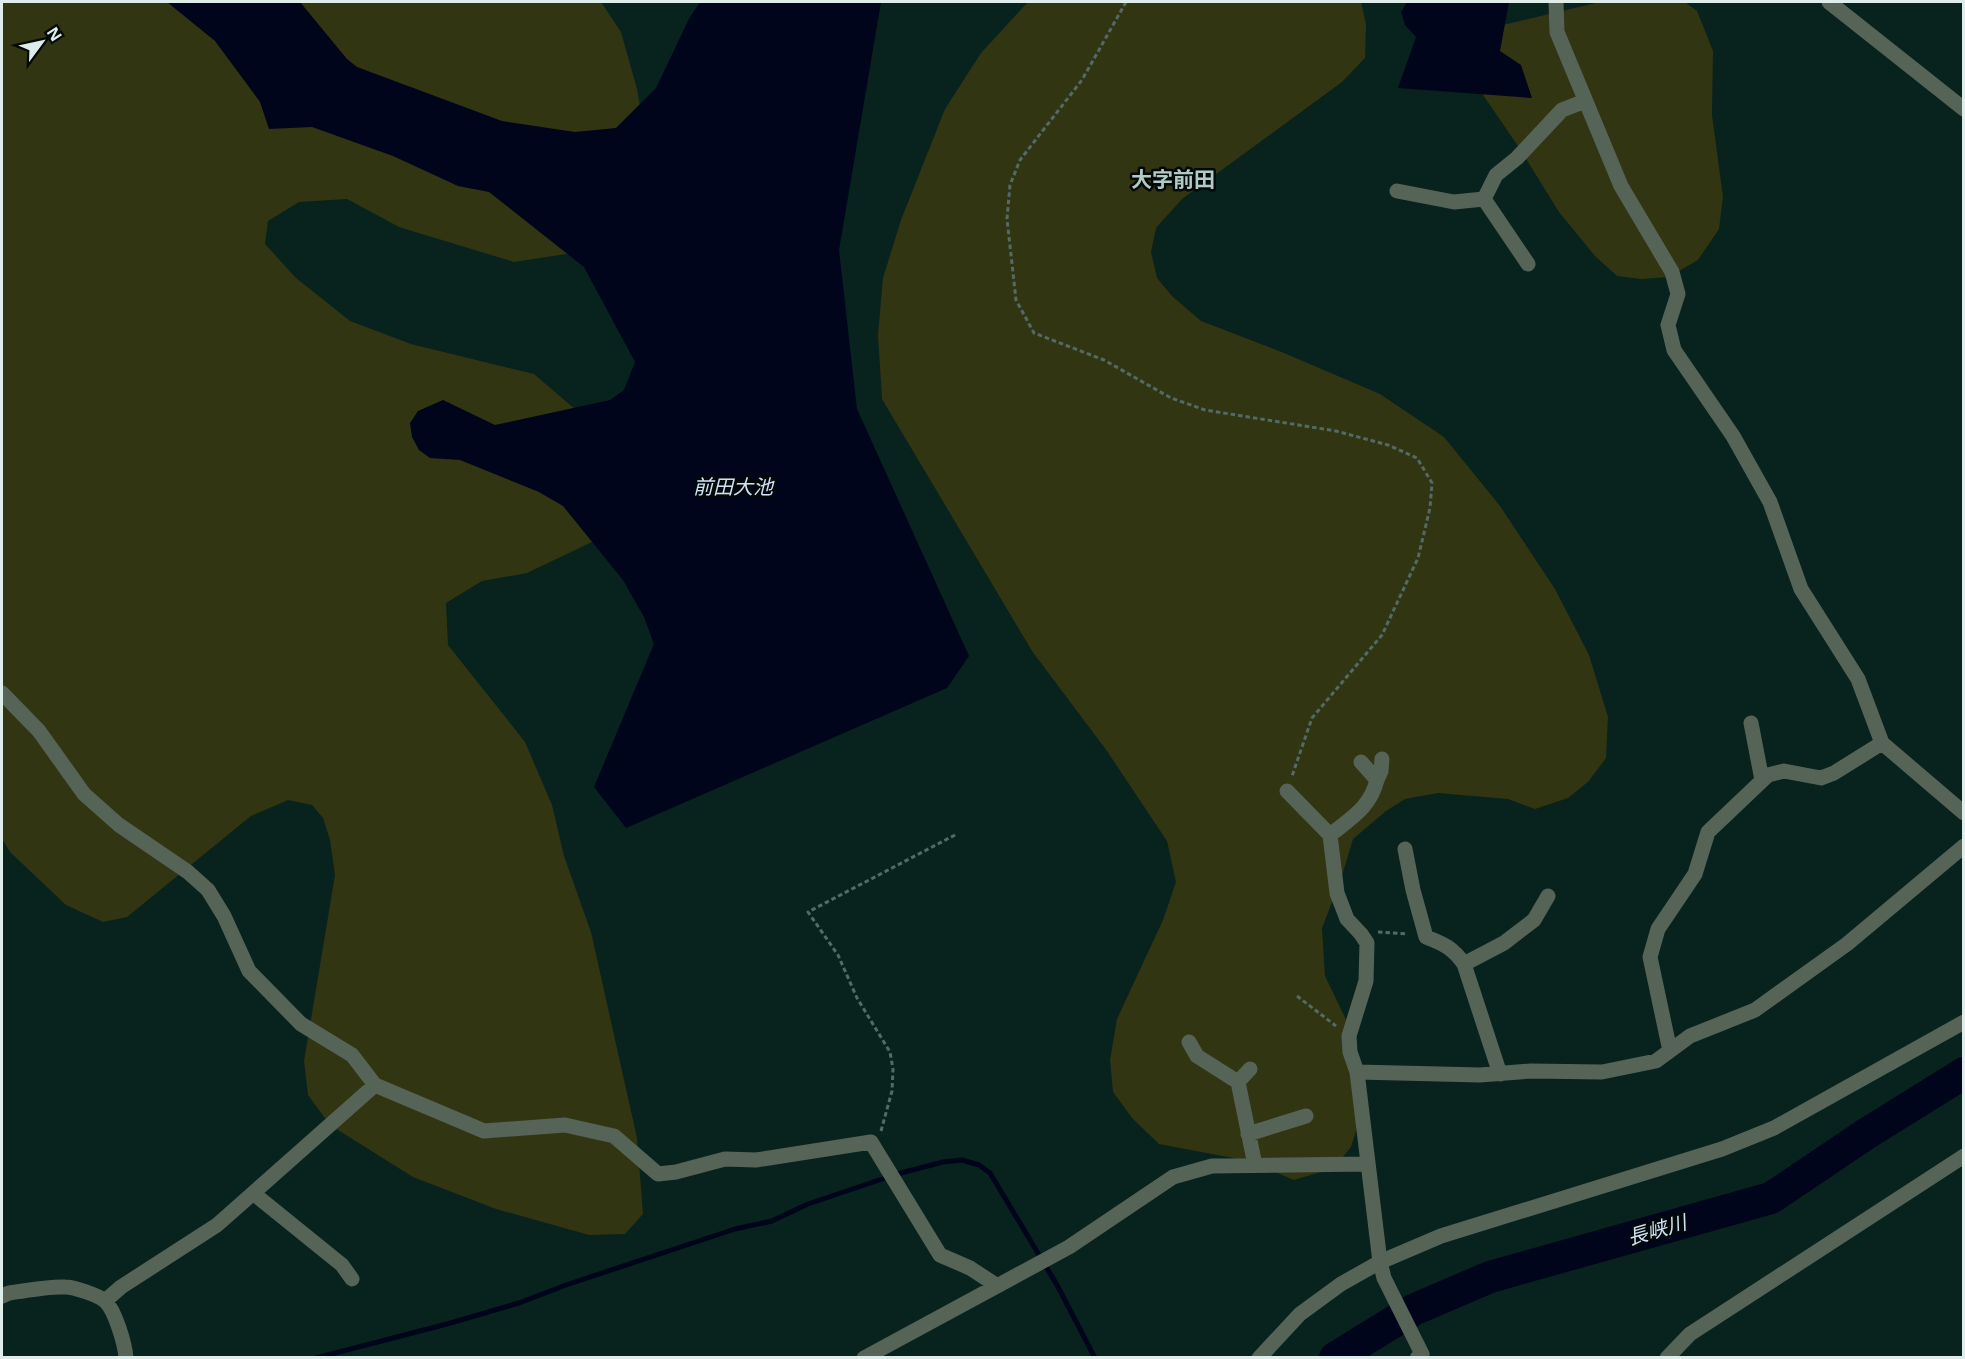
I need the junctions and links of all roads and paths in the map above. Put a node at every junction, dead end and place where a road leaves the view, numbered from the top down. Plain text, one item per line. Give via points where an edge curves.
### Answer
1 (1126, 2) edge
2 (1556, 2) edge
3 (1829, 2) edge
4 (1585, 101) junction
5 (1964, 109) edge
6 (1397, 191) dead end
7 (1484, 199) junction
8 (1528, 264) dead end
9 (2, 693) edge
10 (1751, 723) dead end
11 (1882, 743) junction
12 (1382, 759) dead end
13 (1361, 762) dead end
14 (1377, 780) junction
15 (1762, 780) junction
16 (1287, 791) joint
17 (1964, 813) edge
18 (955, 835) dead end
19 (1330, 835) junction
20 (1964, 846) edge
21 (1405, 849) dead end
22 (1548, 896) dead end
23 (1362, 936) junction
24 (1426, 937) junction
25 (1464, 964) junction
26 (1297, 996) dead end
27 (1964, 1022) edge
28 (1349, 1036) junction
29 (1189, 1042) dead end
30 (1670, 1051) junction
31 (1250, 1069) dead end
32 (1357, 1072) junction
33 (1500, 1074) junction
34 (1238, 1082) junction
35 (375, 1085) junction
36 (1306, 1116) dead end
37 (1248, 1134) junction
38 (876, 1150) junction
39 (1964, 1156) edge
40 (1368, 1164) junction
41 (1255, 1165) junction
42 (253, 1193) junction
43 (1380, 1262) junction
44 (352, 1279) dead end
45 (996, 1285) junction
46 (2, 1296) edge
47 (105, 1301) junction
48 (1420, 1356) edge
49 (126, 1358) edge
50 (864, 1358) edge
51 (1259, 1358) edge
52 (1667, 1358) edge

1 - 16 path via 1082,80 1020,160 1010,185 1007,219 1016,300 1034,333 1104,360 1171,398 1205,410 1336,431 1388,445 1418,458 1432,483 1418,558 1382,635 1312,718
2 - 4 street via 1557,32
3 - 5 street
4 - 7 street via 1562,110 1496,175
4 - 11 street via 1621,186 1672,272 1678,294 1668,326 1674,350 1733,436 1770,502 1801,590 1858,679
6 - 7 street via 1454,202
7 - 8 street
9 - 35 street via 39,731 84,794 119,825 208,890 249,971 301,1024 352,1055
10 - 15 street
11 - 15 street via 1821,778 1784,771
11 - 17 street
12 - 14 street
13 - 14 street
14 - 19 street via 1374,794 1361,811
15 - 30 street via 1708,832 1695,874 1658,929 1650,957
16 - 19 street
18 - 38 path via 808,912 837,955 857,998 890,1052 892,1091
19 - 23 street via 1337,893 1347,919
20 - 30 street via 1847,944 1755,1010 1690,1036
21 - 24 street
22 - 25 street via 1534,920 1504,943
23 - 24 path via 1379,932
23 - 28 street via 1367,943 1366,981
24 - 25 street via 1456,952
25 - 33 street
26 - 28 path
27 - 43 street via 1774,1128 1722,1149 1440,1236
28 - 32 street
29 - 34 street via 1197,1056
30 - 33 street via 1656,1061 1602,1072
31 - 34 street
32 - 33 street
32 - 40 street
34 - 37 street
35 - 38 street via 484,1131 565,1125 614,1136 658,1174 725,1158 756,1160 871,1142
35 - 42 street
36 - 37 street
37 - 41 street
38 - 45 street via 940,1255
39 - 52 street via 1690,1334
40 - 41 street
40 - 43 street
41 - 45 street via 1212,1166 1173,1177 1069,1247
42 - 44 street via 342,1265
42 - 47 street via 217,1225
43 - 48 street
43 - 51 street via 1300,1314
45 - 50 street
46 - 47 street via 65,1287
47 - 49 street via 119,1326

